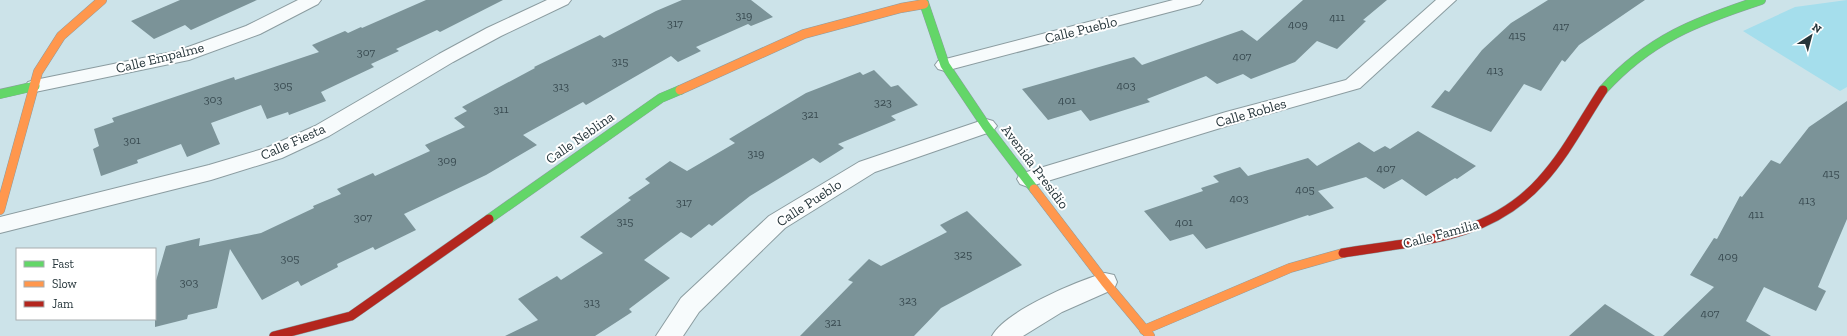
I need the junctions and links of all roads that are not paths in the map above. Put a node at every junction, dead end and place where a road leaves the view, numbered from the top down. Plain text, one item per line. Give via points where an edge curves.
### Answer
1 (102, 0) edge
2 (312, 0) edge
3 (562, 0) edge
4 (1194, 0) edge
5 (1447, 0) edge
6 (1761, 0) edge
7 (923, 2) edge
8 (945, 65) junction
9 (35, 86) junction
10 (0, 94) edge
11 (986, 126) junction
12 (1028, 180) junction
13 (0, 210) edge
14 (0, 224) edge
15 (1105, 282) junction
16 (1147, 333) edge
17 (274, 336) edge
18 (669, 336) edge
19 (1005, 336) edge

1 - 9 street via 61,36 38,72
2 - 9 street, Calle Empalme via 253,30 182,56
3 - 14 street, Calle Fiesta via 494,32 322,131 274,153 211,172
4 - 8 street, Calle Pueblo
5 - 12 street, Calle Robles via 1353,84 1233,117
6 - 16 street, Calle Familia via 1684,28 1634,57 1617,73 1524,199 1503,214 1460,232 1397,246 1318,258 1190,309
7 - 8 street, Avenida Presidio
7 - 17 street, Calle Neblina via 804,34 661,98 351,316
8 - 11 street, Avenida Presidio
9 - 10 street, Calle Empalme
9 - 13 street
11 - 12 street, Avenida Presidio
11 - 18 street, Calle Pueblo via 867,167 777,222 690,305
12 - 15 street, Avenida Presidio
15 - 16 street, Avenida Presidio
15 - 19 street via 1073,295 1016,327

